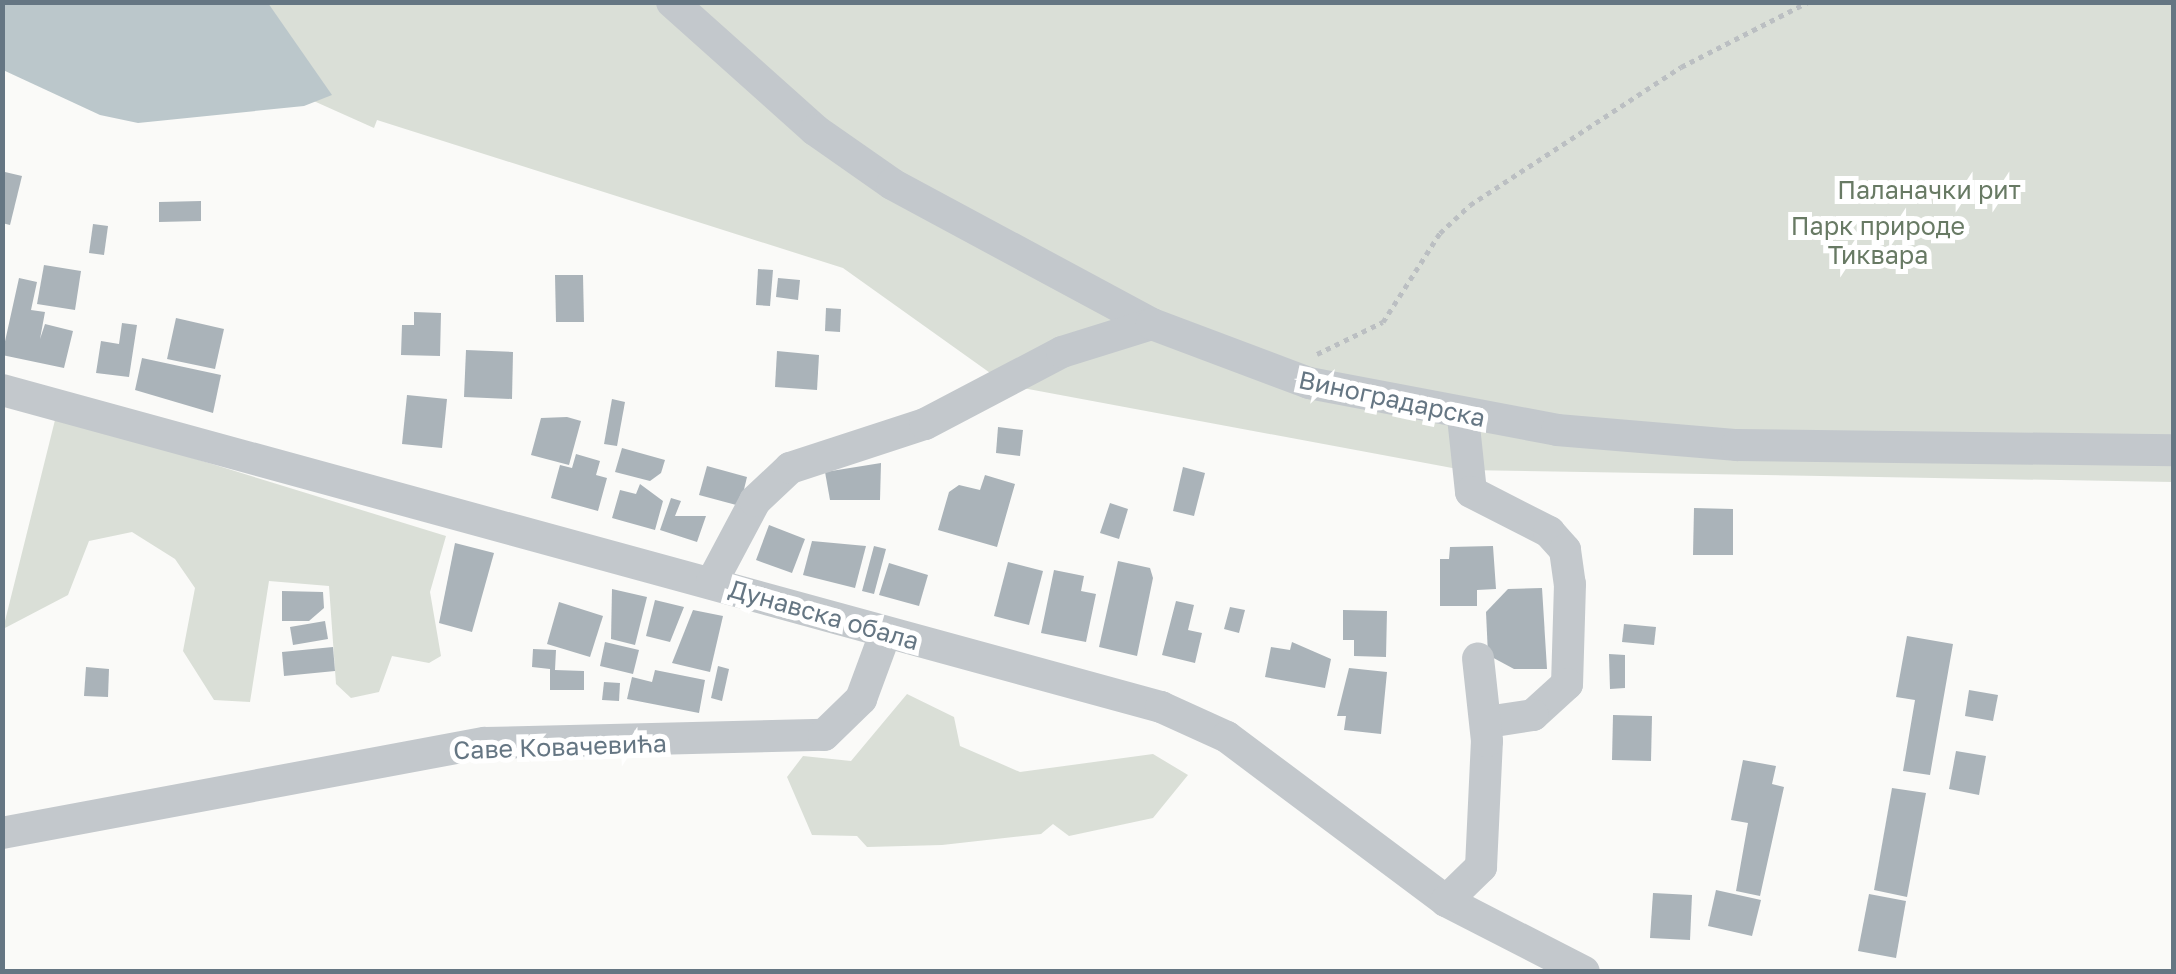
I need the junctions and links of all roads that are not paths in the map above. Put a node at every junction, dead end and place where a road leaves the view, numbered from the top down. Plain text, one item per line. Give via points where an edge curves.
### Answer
1 (672, 2) edge
2 (1152, 324) junction
3 (2, 390) edge
4 (1463, 417) junction
5 (2174, 450) edge
6 (712, 582) junction
7 (885, 634) junction
8 (1478, 658) dead end
9 (1486, 722) junction
10 (2, 833) edge
11 (1446, 901) junction
12 (1584, 972) edge

1 - 2 street, Виноградарска via 815,130 892,184
2 - 4 street, Виноградарска via 1272,371
2 - 6 street via 1062,352 925,424 790,468 755,501
3 - 6 street, Дунавска обала
4 - 5 street, Виноградарска via 1698,444
4 - 9 street via 1471,492 1550,532 1565,550 1570,584 1568,684 1533,715
6 - 7 street, Дунавска обала
7 - 10 street, Саве Ковачевића via 861,699 824,735 485,744
7 - 11 street, Дунавска обала via 1197,720
8 - 9 street
9 - 11 street via 1482,866
11 - 12 street, Дунавска обала

